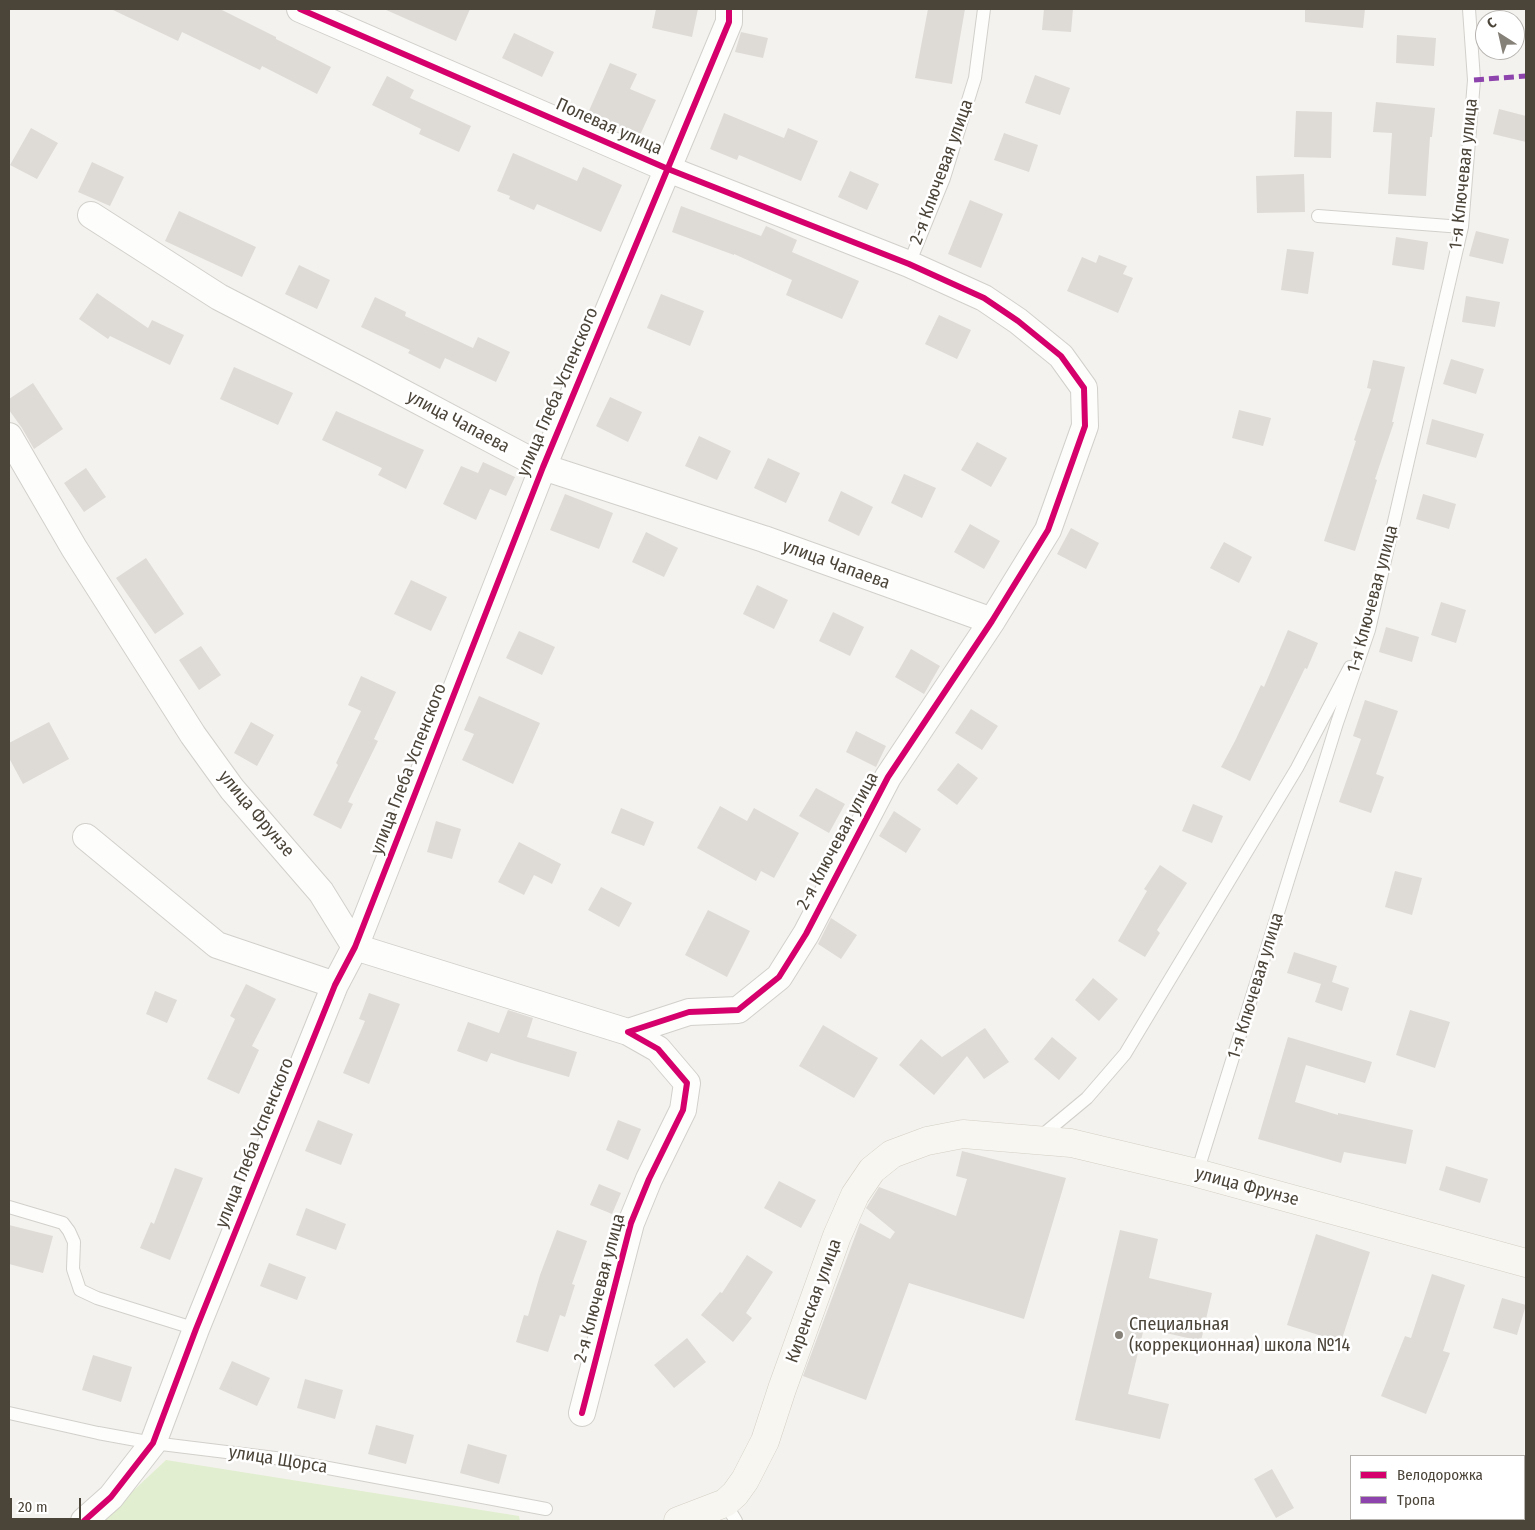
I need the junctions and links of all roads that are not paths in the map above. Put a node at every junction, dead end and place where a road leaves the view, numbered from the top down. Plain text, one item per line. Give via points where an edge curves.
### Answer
1 (300, 9) edge
2 (729, 9) edge
3 (984, 9) edge
4 (1469, 9) edge
5 (668, 169) junction
6 (90, 215) dead end
7 (1318, 216) dead end
8 (1462, 227) junction
9 (909, 264) junction
10 (9, 436) edge
11 (543, 467) junction
12 (992, 621) junction
13 (1369, 630) junction
14 (86, 837) dead end
15 (355, 948) junction
16 (335, 985) junction
17 (628, 1032) junction
18 (963, 1134) joint
19 (1036, 1140) junction
20 (1198, 1173) junction
21 (9, 1207) edge
22 (1526, 1263) edge
23 (196, 1329) junction
24 (9, 1413) edge
25 (582, 1413) dead end
26 (152, 1443) junction
27 (546, 1509) dead end
28 (730, 1512) edge
29 (84, 1521) edge
30 (678, 1521) edge

1 - 5 street, Полевая улица
2 - 5 street, улица Глеба Успенского via 729,22
3 - 9 lane, 2-я Ключевая улица via 975,78 944,178
4 - 8 lane, 1-я Ключевая улица via 1474,80
5 - 9 street, Полевая улица
5 - 11 street, улица Глеба Успенского
6 - 11 street, улица Чапаева via 219,297
7 - 8 lane
8 - 13 lane, 1-я Ключевая улица
9 - 12 street, 2-я Ключевая улица via 984,298 1018,321 1061,356 1084,388 1085,426 1048,530
10 - 15 street, улица Фрунзе via 74,548 193,735 232,789 321,892
11 - 12 street, улица Чапаева via 764,539
11 - 15 street, улица Глеба Успенского
12 - 17 street, 2-я Ключевая улица via 888,777 806,934 779,976 738,1010 689,1012
13 - 19 lane via 1297,768 1125,1054 1087,1098
13 - 20 lane, 1-я Ключевая улица via 1337,723
14 - 16 street via 217,945
15 - 16 street, улица Глеба Успенского
15 - 17 street
16 - 23 street, улица Глеба Успенского
17 - 25 street, 2-я Ключевая улица via 658,1049 686,1083 683,1110 631,1223
18 - 19 street, улица Фрунзе
18 - 28 street, Киренская улица via 927,1141 892,1154 872,1170 855,1195 837,1236 765,1441 735,1494
19 - 20 street, улица Фрунзе via 1071,1143
20 - 22 street, улица Фрунзе
21 - 23 lane via 63,1223 74,1242 72,1269 80,1290
23 - 26 street, улица Глеба Успенского
24 - 26 lane, улица Щорса
26 - 27 lane, улица Щорса via 274,1458
26 - 29 street, улица Глеба Успенского via 111,1497
28 - 30 street

